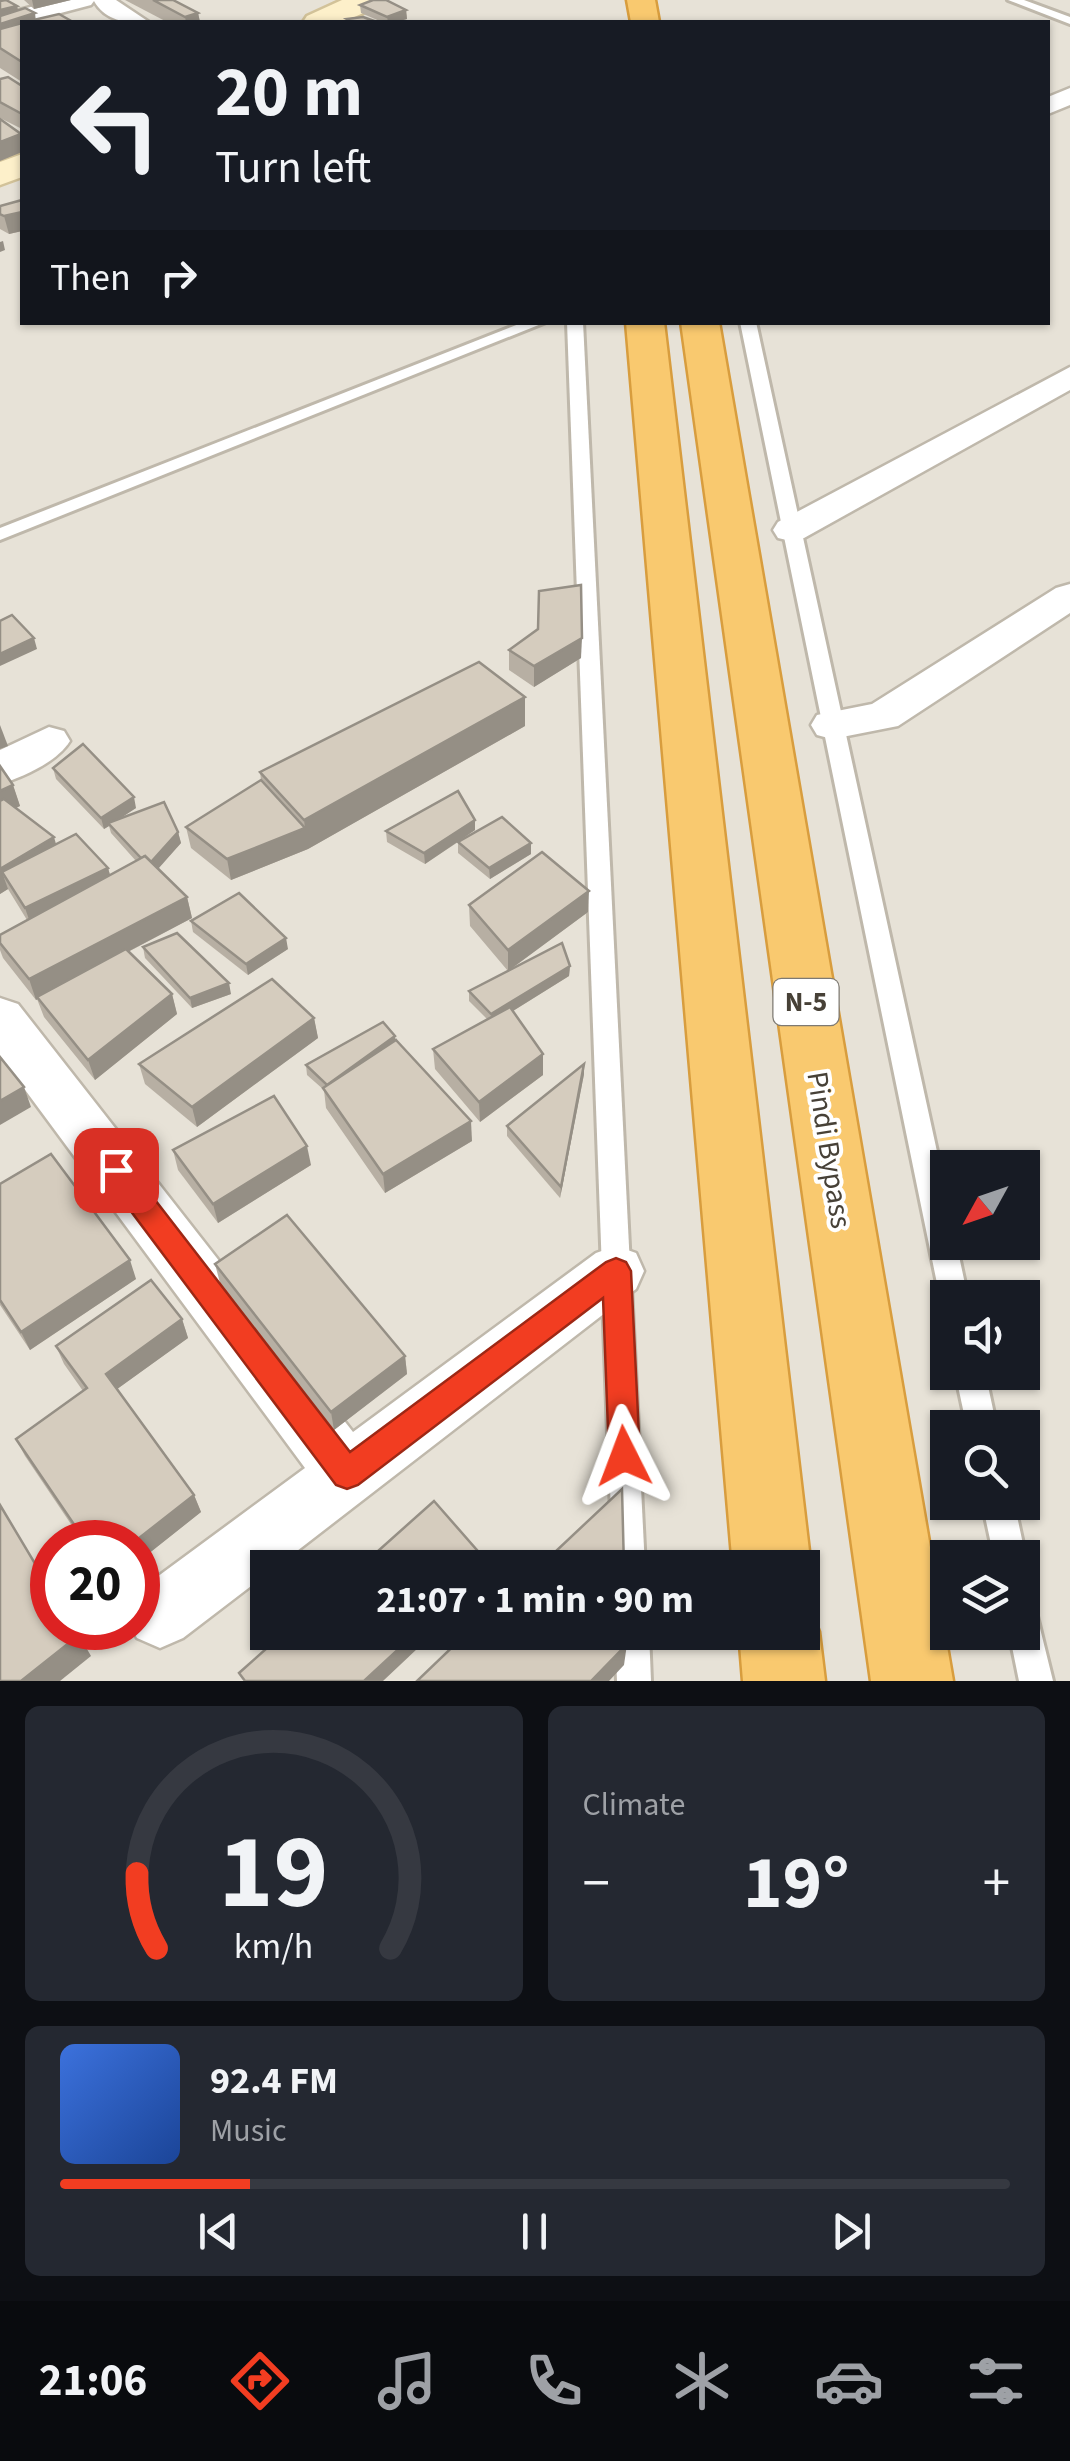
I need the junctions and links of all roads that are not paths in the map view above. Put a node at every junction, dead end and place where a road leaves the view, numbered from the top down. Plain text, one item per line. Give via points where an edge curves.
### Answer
1 (83, 0) edge
2 (105, 0) edge
3 (365, 0) edge
4 (1014, 0) edge
5 (132, 20) edge
6 (321, 20) edge
7 (1070, 21) edge
8 (0, 22) edge
9 (531, 325) edge
10 (575, 325) edge
11 (645, 325) edge
12 (700, 325) edge
13 (749, 325) edge
14 (1070, 376) edge
15 (791, 530) junction
16 (0, 534) edge
17 (1070, 596) edge
18 (832, 725) junction
19 (48, 742) dead end
20 (0, 770) edge
21 (0, 1018) edge
22 (616, 1271) junction
23 (950, 1280) edge
24 (347, 1474) junction
25 (628, 1550) edge
26 (770, 1550) edge
27 (160, 1615) dead end
28 (633, 1650) edge
29 (781, 1650) edge
30 (1029, 1650) edge
31 (634, 1681) edge
32 (784, 1681) edge
33 (912, 1681) edge
34 (1036, 1681) edge

1 - 8 street
2 - 5 street
3 - 6 street
4 - 7 lane
9 - 16 lane
10 - 22 lane
11 - 26 highway
12 - 33 highway, Pindi Bypass / N-5
13 - 15 lane
14 - 15 street
15 - 18 lane
17 - 18 street via 883,716
18 - 23 lane
19 - 20 street
21 - 24 street
22 - 24 street
22 - 25 lane
24 - 27 street
28 - 31 lane
29 - 32 highway
30 - 34 lane

